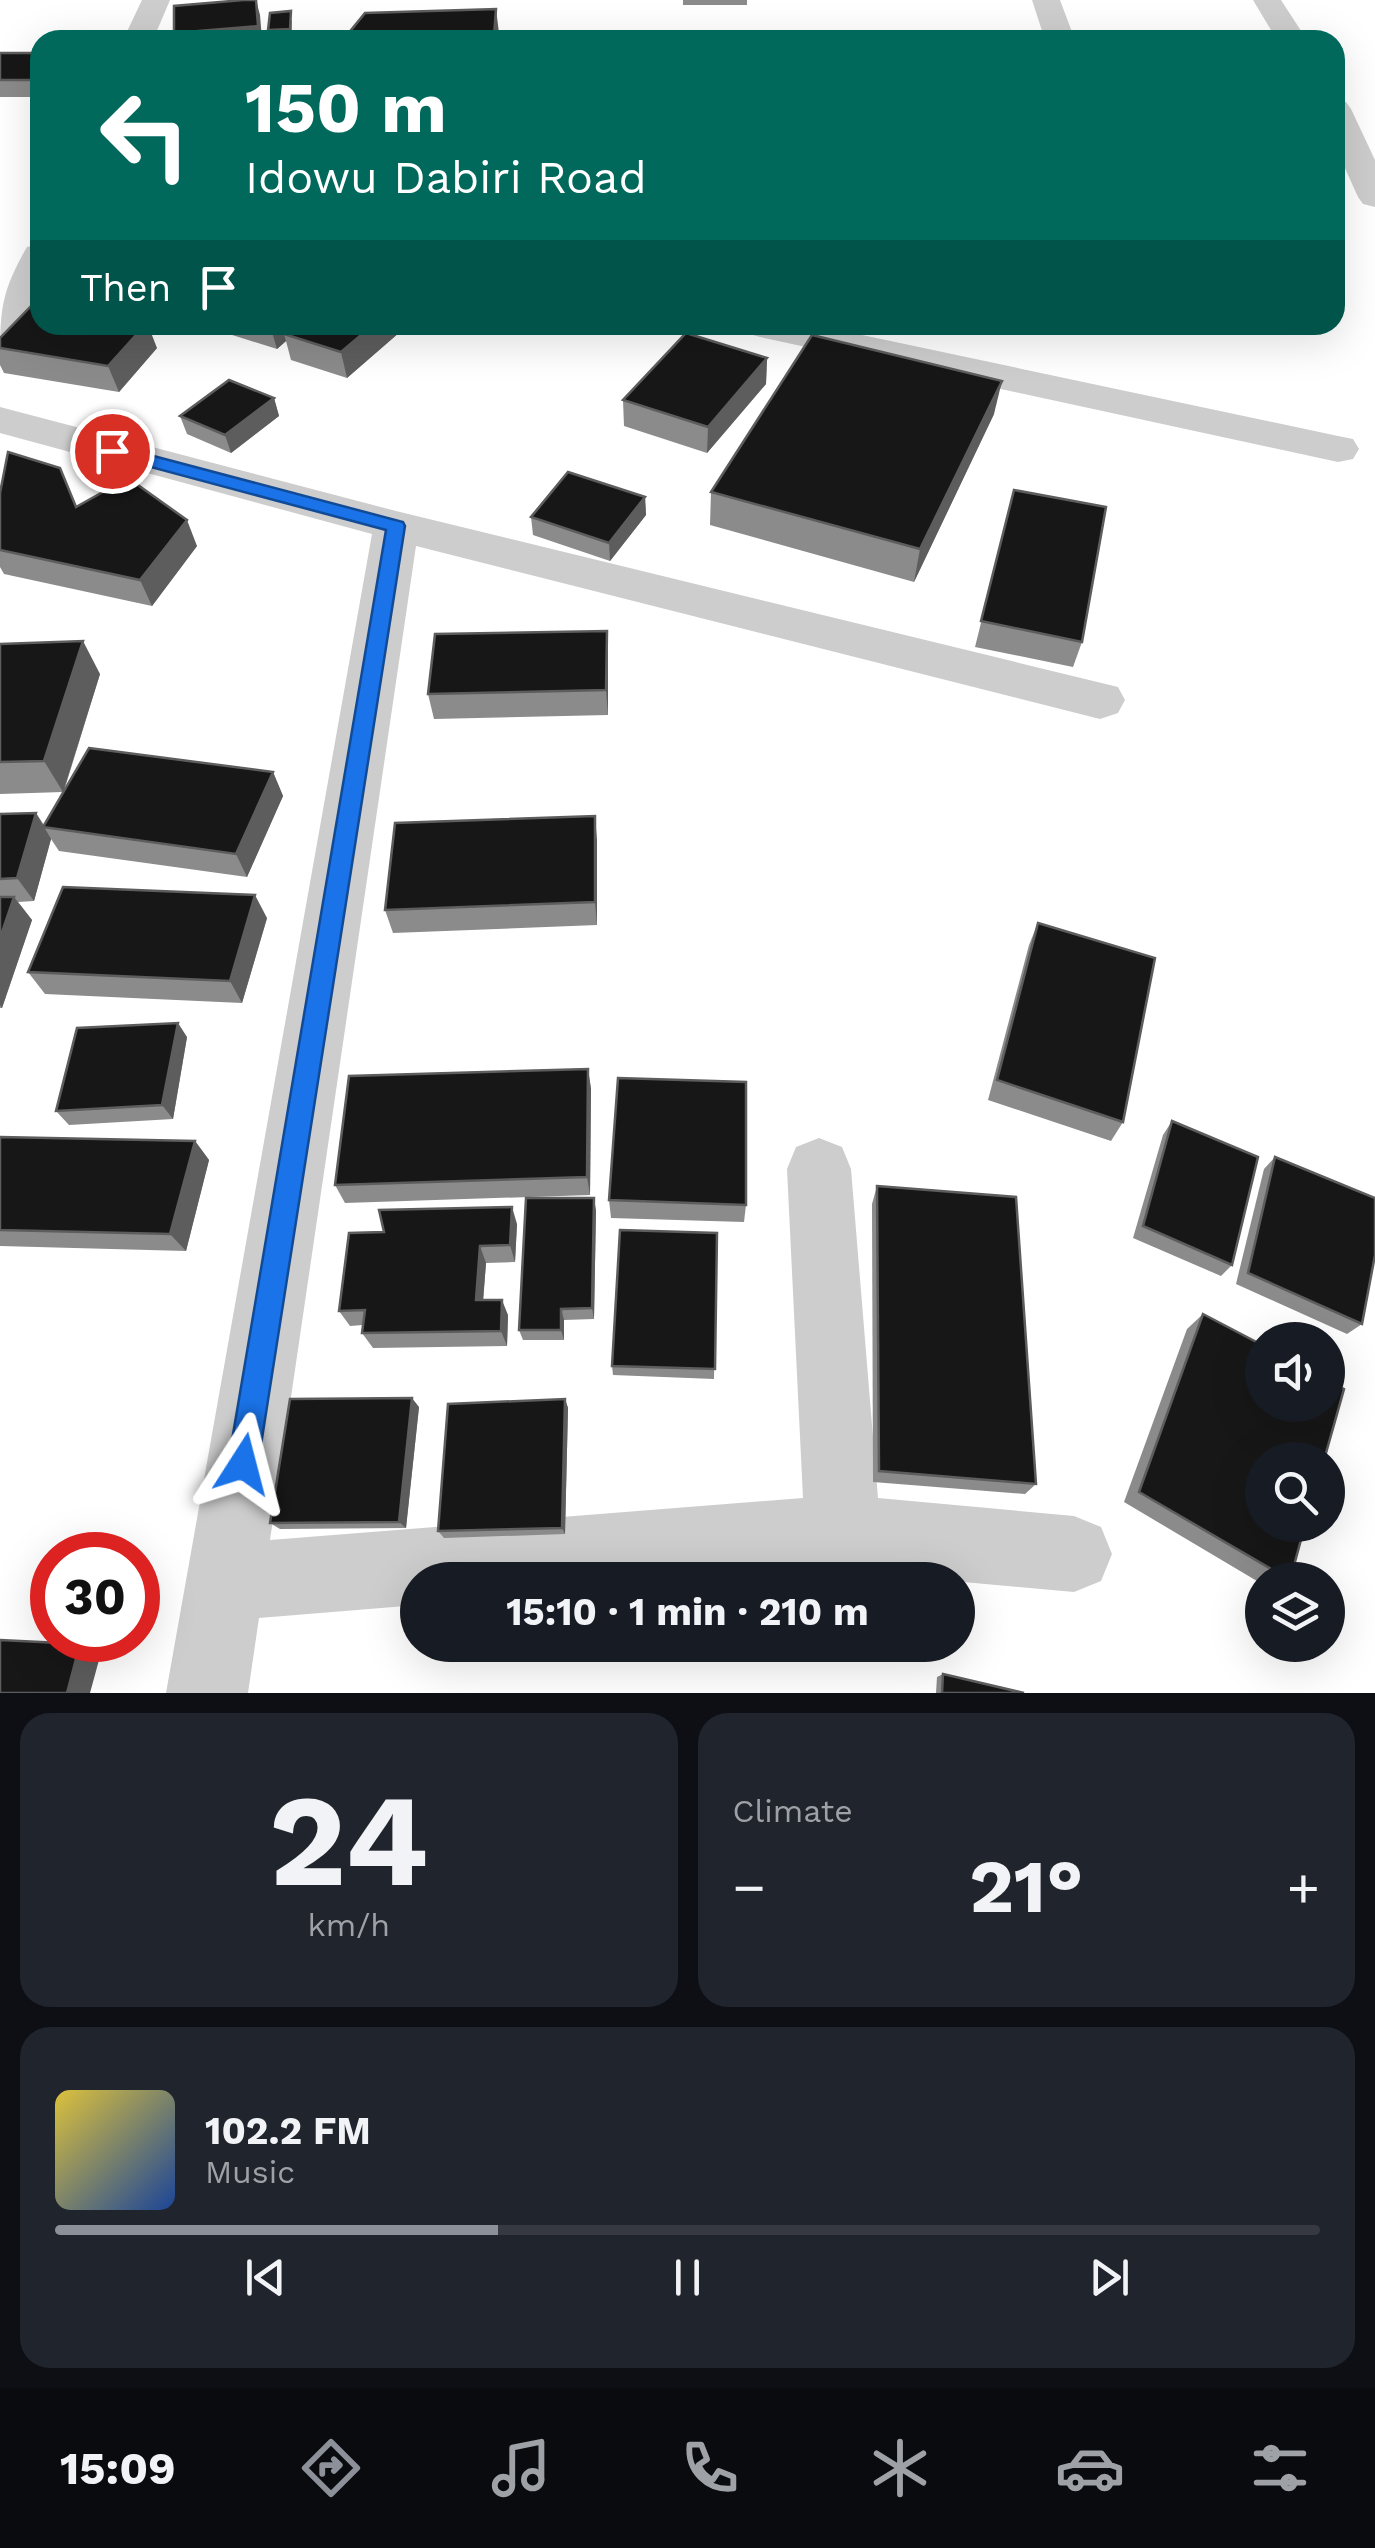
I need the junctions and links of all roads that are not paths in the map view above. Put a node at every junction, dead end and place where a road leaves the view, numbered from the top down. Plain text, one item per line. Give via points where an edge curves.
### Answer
1 (156, 0) edge
2 (1046, 0) edge
3 (1267, 0) edge
4 (142, 30) edge
5 (1056, 30) edge
6 (1286, 30) edge
7 (1345, 132) edge
8 (1375, 197) edge
9 (22, 270) edge
10 (807, 335) edge
11 (0, 353) edge
12 (0, 420) edge
13 (1338, 449) dead end
14 (396, 526) junction
15 (1100, 700) dead end
16 (819, 1170) dead end
17 (843, 1533) junction
18 (1074, 1554) dead end
19 (224, 1582) junction
20 (207, 1693) edge

1 - 4 street
2 - 5 street
3 - 6 street
7 - 8 street
9 - 11 street
10 - 13 street
12 - 14 street
14 - 15 street
14 - 19 street
16 - 17 street
17 - 18 street
17 - 19 street
19 - 20 street

